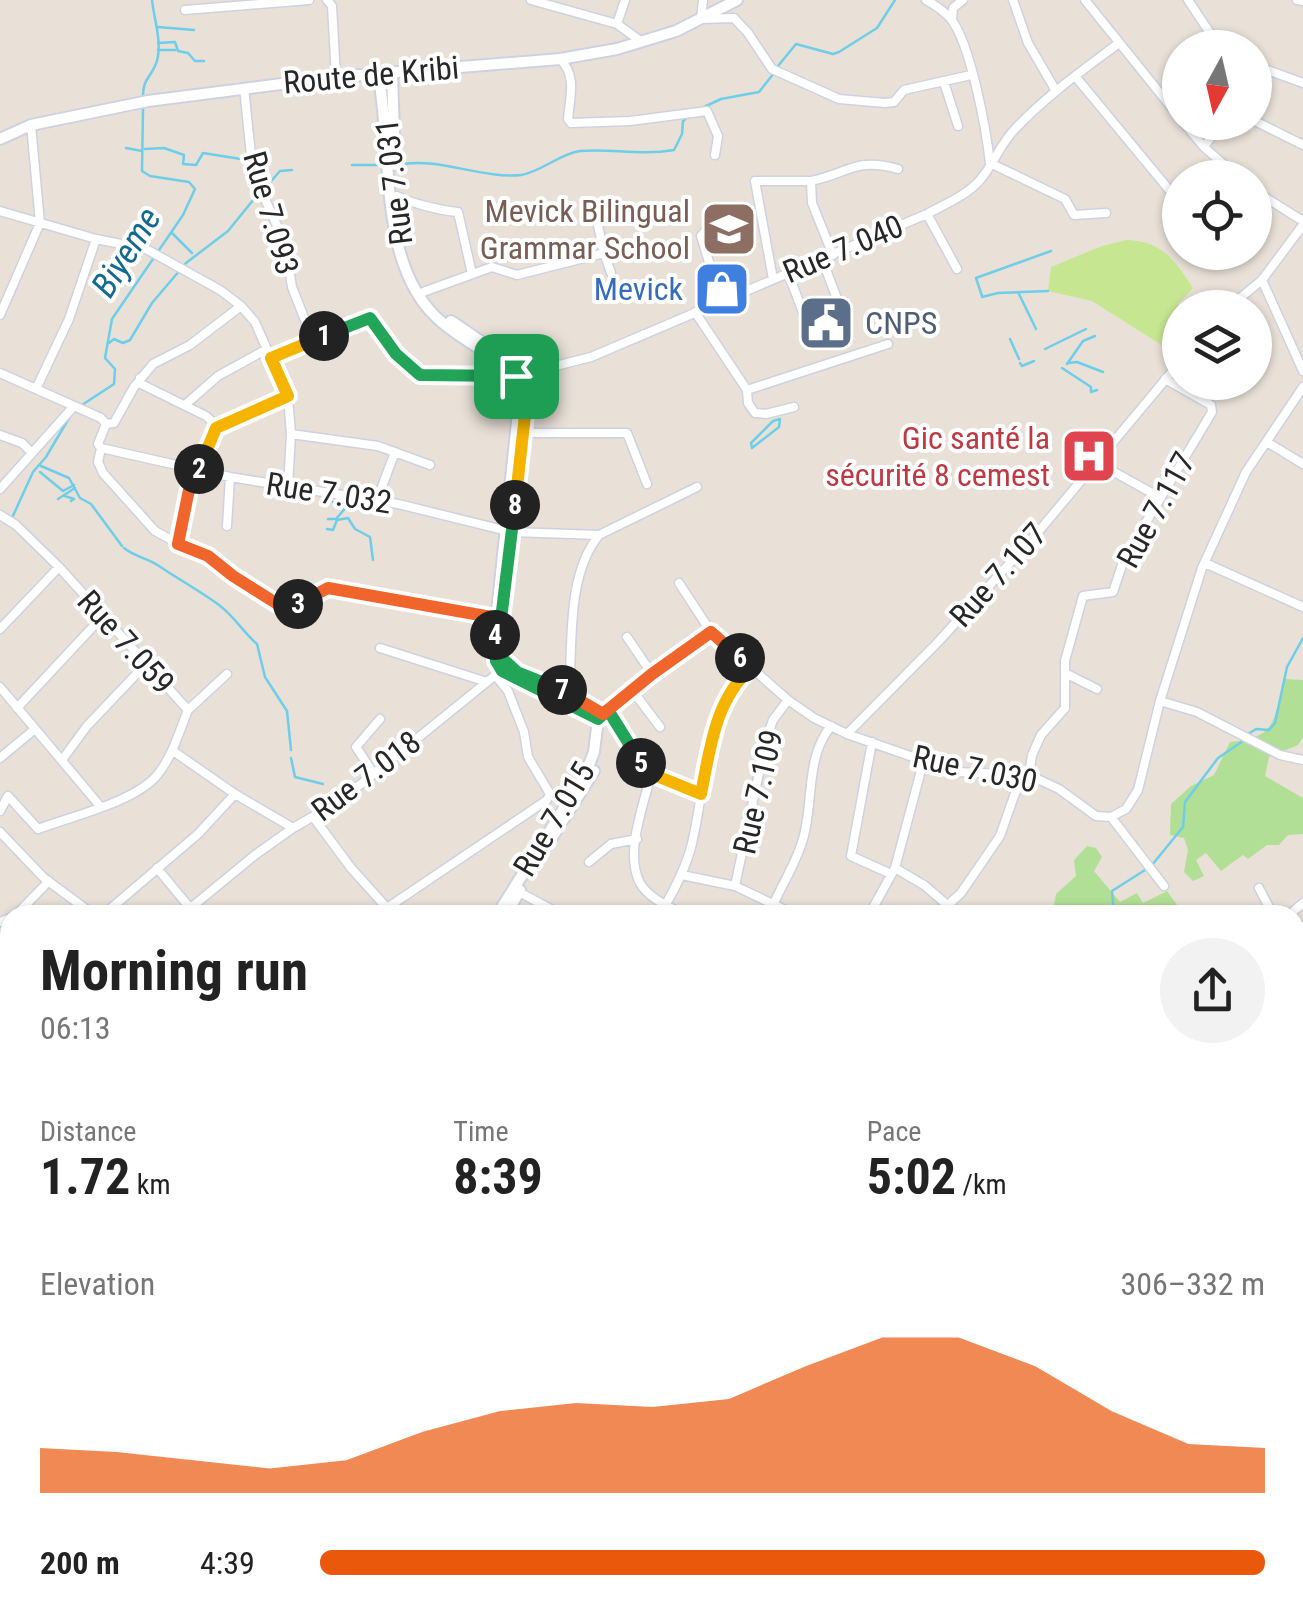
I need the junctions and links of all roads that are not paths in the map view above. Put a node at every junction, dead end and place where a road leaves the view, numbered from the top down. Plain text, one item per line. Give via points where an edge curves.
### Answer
1 (309, 0) edge
2 (327, 0) edge
3 (530, 0) edge
4 (625, 0) edge
5 (703, 0) edge
6 (737, 0) edge
7 (926, 0) edge
8 (962, 0) edge
9 (1013, 0) edge
10 (1084, 0) edge
11 (1190, 1) edge
12 (184, 10) dead end
13 (701, 19) junction
14 (952, 20) junction
15 (618, 24) junction
16 (1209, 30) edge
17 (642, 42) junction
18 (1119, 43) junction
19 (560, 59) junction
20 (1272, 72) edge
21 (378, 73) junction
22 (392, 73) junction
23 (971, 75) junction
24 (1075, 76) junction
25 (336, 77) junction
26 (944, 82) junction
27 (1303, 83) edge
28 (244, 88) junction
29 (1056, 91) junction
30 (1162, 96) edge
31 (31, 125) junction
32 (958, 126) dead end
33 (1272, 130) edge
34 (0, 139) edge
35 (1198, 140) edge
36 (1209, 140) edge
37 (1303, 145) edge
38 (1204, 147) junction
39 (715, 155) dead end
40 (1217, 160) edge
41 (990, 163) junction
42 (392, 164) junction
43 (898, 169) dead end
44 (810, 181) junction
45 (1162, 181) edge
46 (397, 196) junction
47 (1272, 202) edge
48 (594, 207) dead end
49 (0, 211) edge
50 (1106, 213) dead end
51 (927, 214) junction
52 (40, 223) junction
53 (1303, 223) edge
54 (710, 226) dead end
55 (96, 239) junction
56 (604, 253) junction
57 (833, 254) junction
58 (822, 259) junction
59 (958, 269) dead end
60 (611, 273) dead end
61 (788, 273) junction
62 (472, 274) junction
63 (773, 279) junction
64 (1262, 280) junction
65 (1250, 290) edge
66 (422, 292) junction
67 (721, 301) junction
68 (241, 306) junction
69 (695, 312) junction
70 (0, 315) edge
71 (804, 315) dead end
72 (845, 320) dead end
73 (315, 340) junction
74 (888, 344) dead end
75 (269, 354) junction
76 (1303, 371) edge
77 (0, 373) edge
78 (518, 375) junction
79 (140, 378) junction
80 (1162, 384) edge
81 (1303, 387) edge
82 (36, 390) junction
83 (747, 390) junction
84 (288, 396) junction
85 (1199, 400) edge
86 (185, 405) junction
87 (74, 406) junction
88 (794, 407) dead end
89 (106, 424) junction
90 (216, 428) junction
91 (524, 433) junction
92 (290, 434) junction
93 (0, 436) edge
94 (1267, 442) junction
95 (101, 448) junction
96 (396, 452) junction
97 (32, 453) junction
98 (1096, 462) junction
99 (1303, 464) edge
100 (430, 465) dead end
101 (196, 470) junction
102 (230, 477) junction
103 (647, 484) dead end
104 (288, 487) junction
105 (697, 487) dead end
106 (0, 489) edge
107 (1162, 498) junction
108 (377, 500) junction
109 (0, 515) edge
110 (227, 526) dead end
111 (509, 530) junction
112 (600, 535) junction
113 (178, 544) junction
114 (1205, 563) junction
115 (59, 567) junction
116 (679, 582) dead end
117 (1303, 607) edge
118 (102, 616) junction
119 (497, 618) junction
120 (0, 628) edge
121 (711, 632) junction
122 (627, 637) dead end
123 (380, 648) dead end
124 (145, 666) junction
125 (751, 668) junction
126 (1065, 673) junction
127 (227, 674) dead end
128 (652, 674) junction
129 (495, 676) junction
130 (0, 687) edge
131 (632, 690) junction
132 (1097, 690) dead end
133 (569, 693) junction
134 (788, 700) junction
135 (1160, 701) junction
136 (17, 708) junction
137 (188, 710) junction
138 (603, 714) junction
139 (380, 719) dead end
140 (830, 726) junction
141 (660, 727) dead end
142 (35, 729) junction
143 (847, 734) junction
144 (872, 742) junction
145 (173, 751) junction
146 (0, 758) edge
147 (62, 760) junction
148 (1303, 760) edge
149 (923, 763) junction
150 (374, 774) junction
151 (652, 774) junction
152 (1029, 775) junction
153 (0, 785) edge
154 (235, 794) junction
155 (701, 794) junction
156 (8, 796) junction
157 (100, 806) junction
158 (0, 812) edge
159 (1111, 817) junction
160 (314, 818) junction
161 (293, 828) junction
162 (0, 832) edge
163 (636, 839) junction
164 (588, 862) dead end
165 (157, 868) junction
166 (893, 871) junction
167 (682, 876) junction
168 (48, 881) junction
169 (736, 886) junction
170 (1164, 886) dead end
171 (1259, 888) dead end
172 (519, 892) junction
173 (774, 904) joint
174 (24, 905) edge
175 (80, 905) edge
176 (114, 905) edge
177 (188, 905) edge
178 (194, 905) edge
179 (384, 905) edge
180 (391, 905) edge
181 (503, 905) edge
182 (512, 905) edge
183 (543, 905) edge
184 (666, 905) joint
185 (874, 905) edge
186 (948, 905) joint
187 (1268, 905) edge

1 - 12 street
2 - 25 street
3 - 15 street
4 - 15 street
5 - 13 street
6 - 13 main road, Route de Kribi
7 - 14 street
8 - 14 street
9 - 29 street
10 - 18 street
11 - 16 street
13 - 17 main road, Route de Kribi
13 - 26 street via 734,18 772,69 839,99 886,104 904,90
14 - 23 street
15 - 17 street
17 - 19 main road, Route de Kribi
18 - 24 street, Rue 7.040
18 - 30 street
19 - 22 main road, Route de Kribi
19 - 39 street via 572,80 571,122 707,111 718,136
20 - 27 street
21 - 22 main road, Route de Kribi
21 - 25 main road, Route de Kribi
21 - 42 main road, Rue 7.031
22 - 42 main road, Rue 7.031
23 - 26 street
23 - 41 street
24 - 29 street, Rue 7.040
24 - 45 street
25 - 28 main road, Route de Kribi
26 - 32 street
28 - 31 main road, Route de Kribi
28 - 73 street, Rue 7.093 via 258,184 285,243 292,287
29 - 41 street, Rue 7.040 via 1003,141
31 - 34 main road, Route de Kribi
31 - 52 street
33 - 37 street
35 - 38 street
36 - 38 street
38 - 40 street
41 - 50 street via 1065,199 1074,215
41 - 51 street, Rue 7.040 via 972,189
42 - 46 main road, Rue 7.031
42 - 78 main road, Rue 7.031 via 396,238 415,289 436,317
43 - 44 street via 858,164
44 - 57 street
44 - 63 street via 755,182
46 - 62 street via 458,212
46 - 66 main road, Rue 7.031 via 406,254
47 - 53 street
48 - 56 street
49 - 52 street
51 - 57 street, Rue 7.040
51 - 59 street
52 - 55 street
52 - 70 street
53 - 64 street
54 - 67 street via 701,236
55 - 68 street via 135,246 181,267
55 - 82 street
56 - 60 street
56 - 62 street via 517,275 499,266
57 - 58 street, Rue 7.040
58 - 61 street, Rue 7.040
58 - 72 street
61 - 63 street, Rue 7.040
61 - 71 street
62 - 66 street
63 - 67 street, Rue 7.040
64 - 65 street
64 - 76 street
66 - 78 main road, Rue 7.031 via 445,317 511,362
67 - 69 street, Rue 7.040
68 - 75 street
68 - 79 street
69 - 78 street, Rue 7.040 via 592,358
69 - 83 street
73 - 75 street
73 - 78 street via 370,318 420,375
74 - 83 street
75 - 84 street
75 - 86 street via 218,376
77 - 82 street
78 - 91 main road via 526,395
78 - 111 main road
79 - 86 street
79 - 89 street via 114,422
80 - 98 street, Rue 7.107
81 - 94 street
82 - 87 street
83 - 88 street via 754,414
84 - 90 street
84 - 92 street
85 - 107 street, Rue 7.117 via 1212,408
86 - 90 street
87 - 89 street
87 - 97 street
89 - 95 street
90 - 101 street
91 - 103 street via 627,433
91 - 111 main road
92 - 96 street
92 - 104 street
93 - 97 street
94 - 99 street
94 - 114 street via 1246,472
95 - 101 street, Rue 7.032
95 - 113 street via 103,474 155,530
96 - 100 street
96 - 108 street
97 - 106 street
98 - 107 street
98 - 143 street, Rue 7.107 via 952,627
101 - 102 street, Rue 7.032
101 - 113 street
102 - 104 street, Rue 7.032
102 - 110 street
104 - 108 street, Rue 7.032
105 - 112 street, Rue 7.032
107 - 126 street, Rue 7.117 via 1124,559 1113,592 1083,596
108 - 111 street, Rue 7.032
109 - 115 street, Rue 7.059
111 - 112 street, Rue 7.032
111 - 119 main road
111 - 133 main road via 502,658 517,672
112 - 133 street via 577,588
113 - 119 street via 208,556 287,610 328,588
114 - 117 street
114 - 135 street
115 - 118 street, Rue 7.059
115 - 120 street
116 - 121 street, Rue 7.030
118 - 124 street, Rue 7.059
118 - 136 street
119 - 129 main road
121 - 125 street, Rue 7.030
121 - 128 street
122 - 128 street
123 - 129 street
124 - 137 street, Rue 7.059
124 - 147 street
125 - 134 street, Rue 7.030
125 - 155 street via 722,708
126 - 132 street
126 - 152 street, Rue 7.117 via 1065,708 1042,735
127 - 137 street
128 - 131 street
129 - 138 main road
129 - 150 street, Rue 7.018
129 - 180 street via 513,702 528,757 550,794
130 - 136 street
131 - 138 street
131 - 141 street
133 - 138 main road
134 - 140 street, Rue 7.030
134 - 169 street, Rue 7.109 via 766,740
135 - 148 street
135 - 159 street via 1138,790
136 - 142 street
137 - 145 street, Rue 7.059
138 - 151 street
138 - 172 main road, Rue 7.015 via 593,774
138 - 181 main road, Rue 7.015 via 585,775
139 - 150 street via 356,747
140 - 143 street, Rue 7.030
140 - 173 street via 815,759 803,840
142 - 146 street
142 - 147 street
143 - 144 street, Rue 7.030
144 - 149 street, Rue 7.030
144 - 166 street via 851,856
145 - 154 street, Rue 7.018
145 - 157 street, Rue 7.059 via 142,789
147 - 157 street
149 - 152 street, Rue 7.030 via 956,772
149 - 166 street
150 - 160 street, Rue 7.018
151 - 155 street
151 - 163 street
152 - 159 street, Rue 7.030 via 1096,816
152 - 186 street, Rue 7.117 via 989,854
153 - 156 street
154 - 161 street, Rue 7.018
154 - 165 street
155 - 167 street
156 - 157 street, Rue 7.059 via 38,829
156 - 158 street
159 - 170 street
160 - 161 street, Rue 7.018
160 - 179 street
161 - 178 street
162 - 168 street
163 - 164 street via 611,844
163 - 184 street via 640,883
165 - 176 street
165 - 177 street
166 - 185 street
166 - 186 street
167 - 169 street
167 - 184 street
168 - 174 street
168 - 175 street
169 - 173 street
171 - 187 street
172 - 182 main road, Rue 7.015
172 - 183 street

